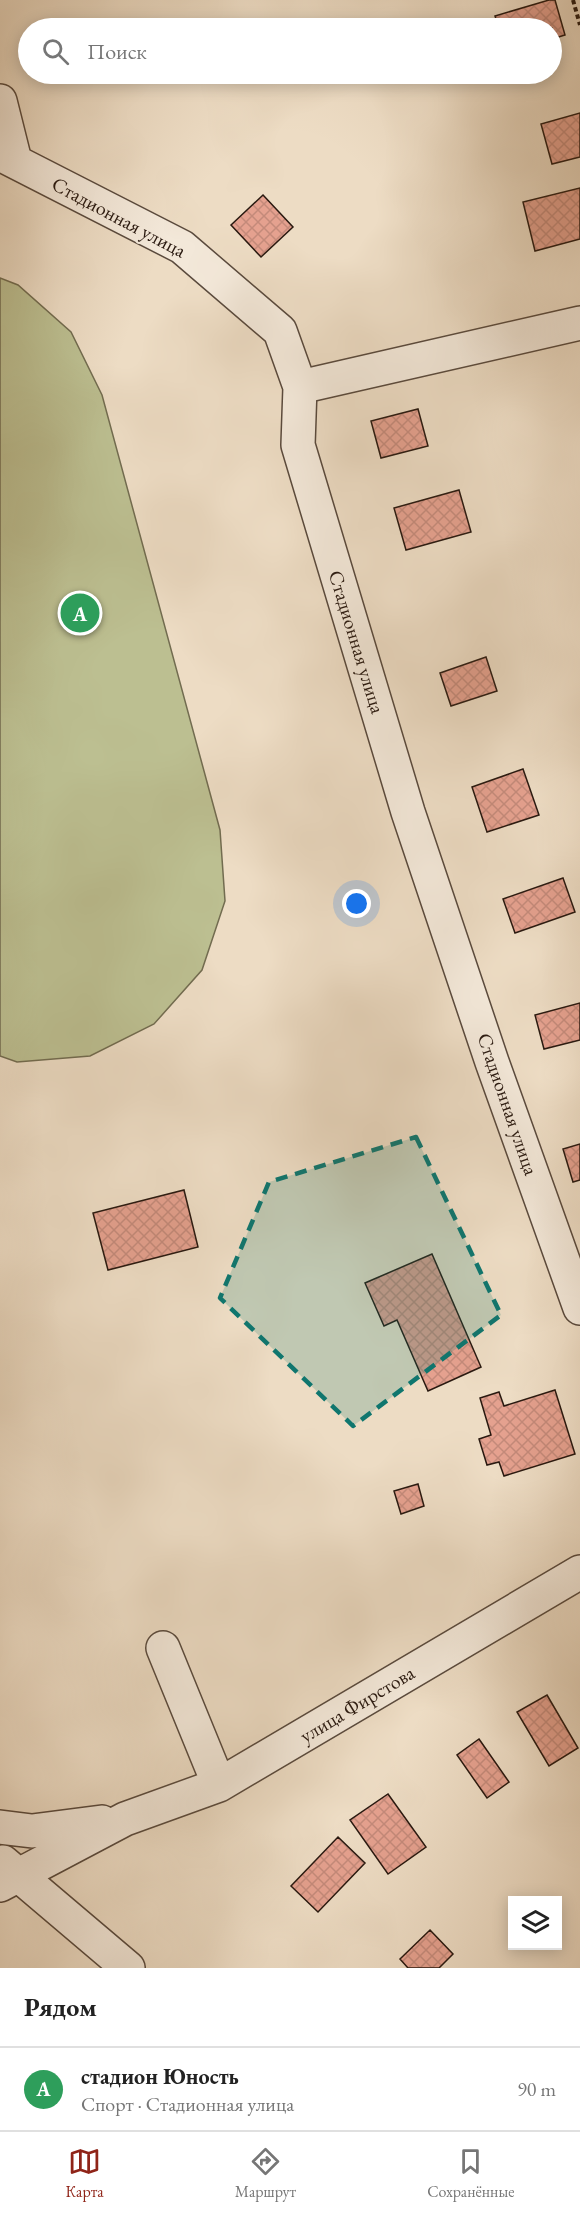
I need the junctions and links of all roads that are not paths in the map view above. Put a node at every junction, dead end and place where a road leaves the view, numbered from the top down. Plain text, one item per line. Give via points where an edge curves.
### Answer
1 (0, 101) edge
2 (8, 158) edge
3 (580, 323) edge
4 (300, 387) junction
5 (580, 1308) edge
6 (580, 1572) edge
7 (163, 1648) dead end
8 (219, 1785) junction
9 (125, 1819) junction
10 (0, 1827) edge
11 (6, 1873) edge
12 (128, 1968) edge

1 - 2 street, Стадионная улица
2 - 4 street, Стадионная улица via 182,247 280,331
3 - 4 street
4 - 5 street, Стадионная улица via 297,445 408,812
6 - 8 street, улица Фирстова
7 - 8 street
8 - 9 street, улица Фирстова
9 - 10 street via 32,1831
9 - 11 street
11 - 12 street

